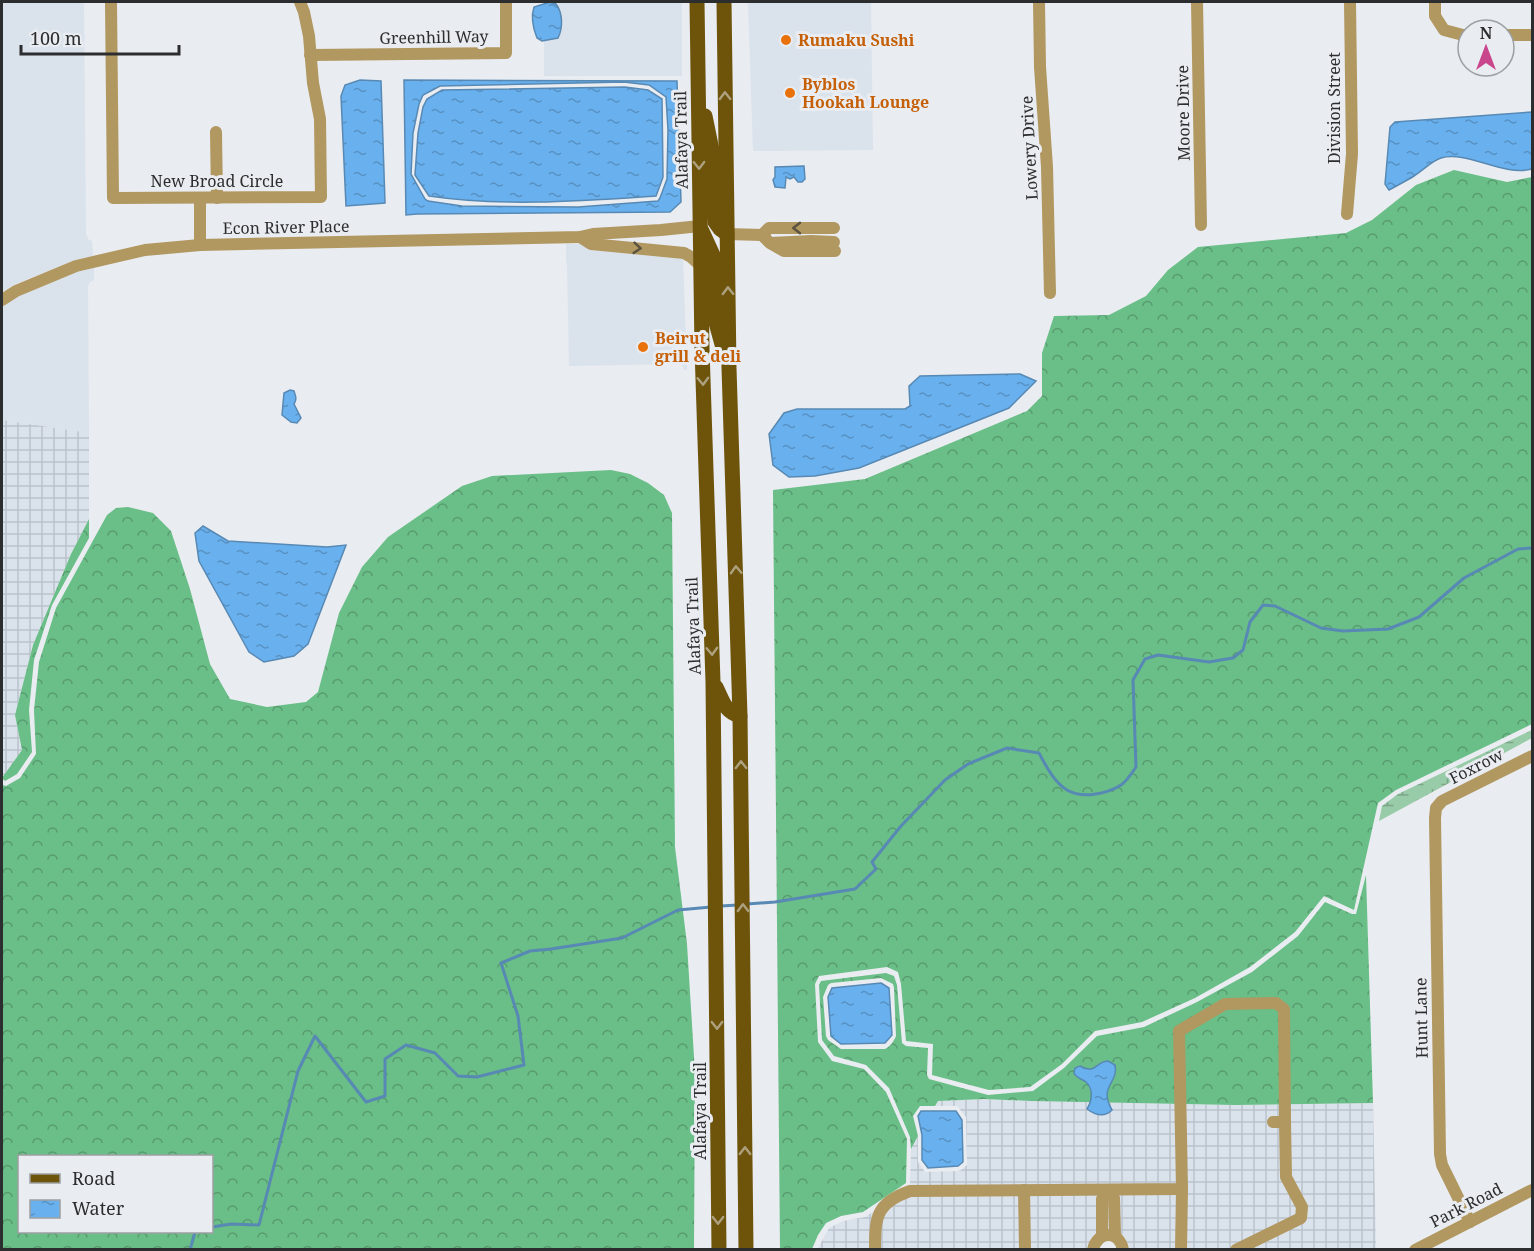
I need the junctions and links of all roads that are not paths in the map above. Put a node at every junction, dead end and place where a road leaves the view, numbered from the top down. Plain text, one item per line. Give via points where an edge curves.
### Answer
1 (111, 2) edge
2 (300, 2) edge
3 (506, 2) edge
4 (697, 2) edge
5 (724, 2) edge
6 (1039, 2) edge
7 (1197, 2) edge
8 (1350, 2) edge
9 (1435, 2) edge
10 (1456, 33) edge
11 (1516, 35) edge
12 (1533, 35) edge
13 (310, 55) junction
14 (698, 87) junction
15 (216, 132) dead end
16 (200, 198) junction
17 (217, 198) junction
18 (1347, 214) dead end
19 (1201, 225) dead end
20 (700, 226) junction
21 (834, 228) dead end
22 (727, 234) junction
23 (580, 237) junction
24 (766, 239) junction
25 (200, 245) junction
26 (834, 246) dead end
27 (700, 266) junction
28 (1050, 293) dead end
29 (2, 300) edge
30 (729, 368) junction
31 (713, 682) junction
32 (740, 716) junction
33 (1533, 756) edge
34 (1436, 808) joint
35 (718, 1067) junction
36 (744, 1097) junction
37 (1024, 1190) junction
38 (1108, 1190) junction
39 (1182, 1190) junction
40 (1533, 1190) edge
41 (1470, 1221) junction
42 (1108, 1236) junction
43 (719, 1250) edge
44 (746, 1250) edge
45 (875, 1250) edge
46 (1025, 1250) edge
47 (1093, 1250) edge
48 (1123, 1250) edge
49 (1181, 1250) edge
50 (1236, 1250) edge
51 (1415, 1250) edge

1 - 16 street, New Broad Circle via 113,198
2 - 13 street, New Broad Circle
3 - 13 street, Greenhill Way via 506,53
4 - 14 main road, Alafaya Trail
22 -> 5 main road
6 - 28 street, Lowery Drive
7 - 19 street, Moore Drive
8 - 18 street, Division Street via 1352,154
9 - 10 street via 1435,16 1444,30
11 - 12 street
13 - 17 street, New Broad Circle via 320,119 321,197
14 -> 20 main road, Alafaya Trail
14 - 22 main road via 713,154 714,212 720,229
15 - 17 street
16 - 17 street, New Broad Circle
16 - 25 street
20 - 23 street, Econ River Place
20 - 27 main road, Alafaya Trail
20 - 30 main road via 713,255 715,319
21 -> 24 street via 769,228
22 - 24 street
30 -> 22 main road
23 - 25 street, Econ River Place
23 -> 27 street, Econ River Place via 591,244 684,253
24 - 26 street
25 - 29 street, Econ River Place via 145,250 76,266
27 -> 31 main road, Alafaya Trail
32 -> 30 main road
31 - 32 main road via 726,709
31 -> 35 main road, Alafaya Trail
36 -> 32 main road
33 - 34 street, Foxrow via 1442,801
34 - 41 street, Hunt Lane via 1440,1154 1442,1166
35 - 36 main road via 734,1079
35 -> 43 main road, Alafaya Trail
44 -> 36 main road
37 - 38 street
37 - 45 street via 910,1191 896,1196 879,1214
37 - 46 street
38 - 39 street
38 - 42 street via 1114,1198
39 - 49 street
39 - 50 street via 1179,1031 1225,1004 1276,1003 1284,1009 1279,1122 1286,1177 1302,1207 1300,1218
40 - 41 street, Park Road
41 - 51 street, Park Road
42 - 47 street via 1095,1242
42 - 48 street via 1121,1243

